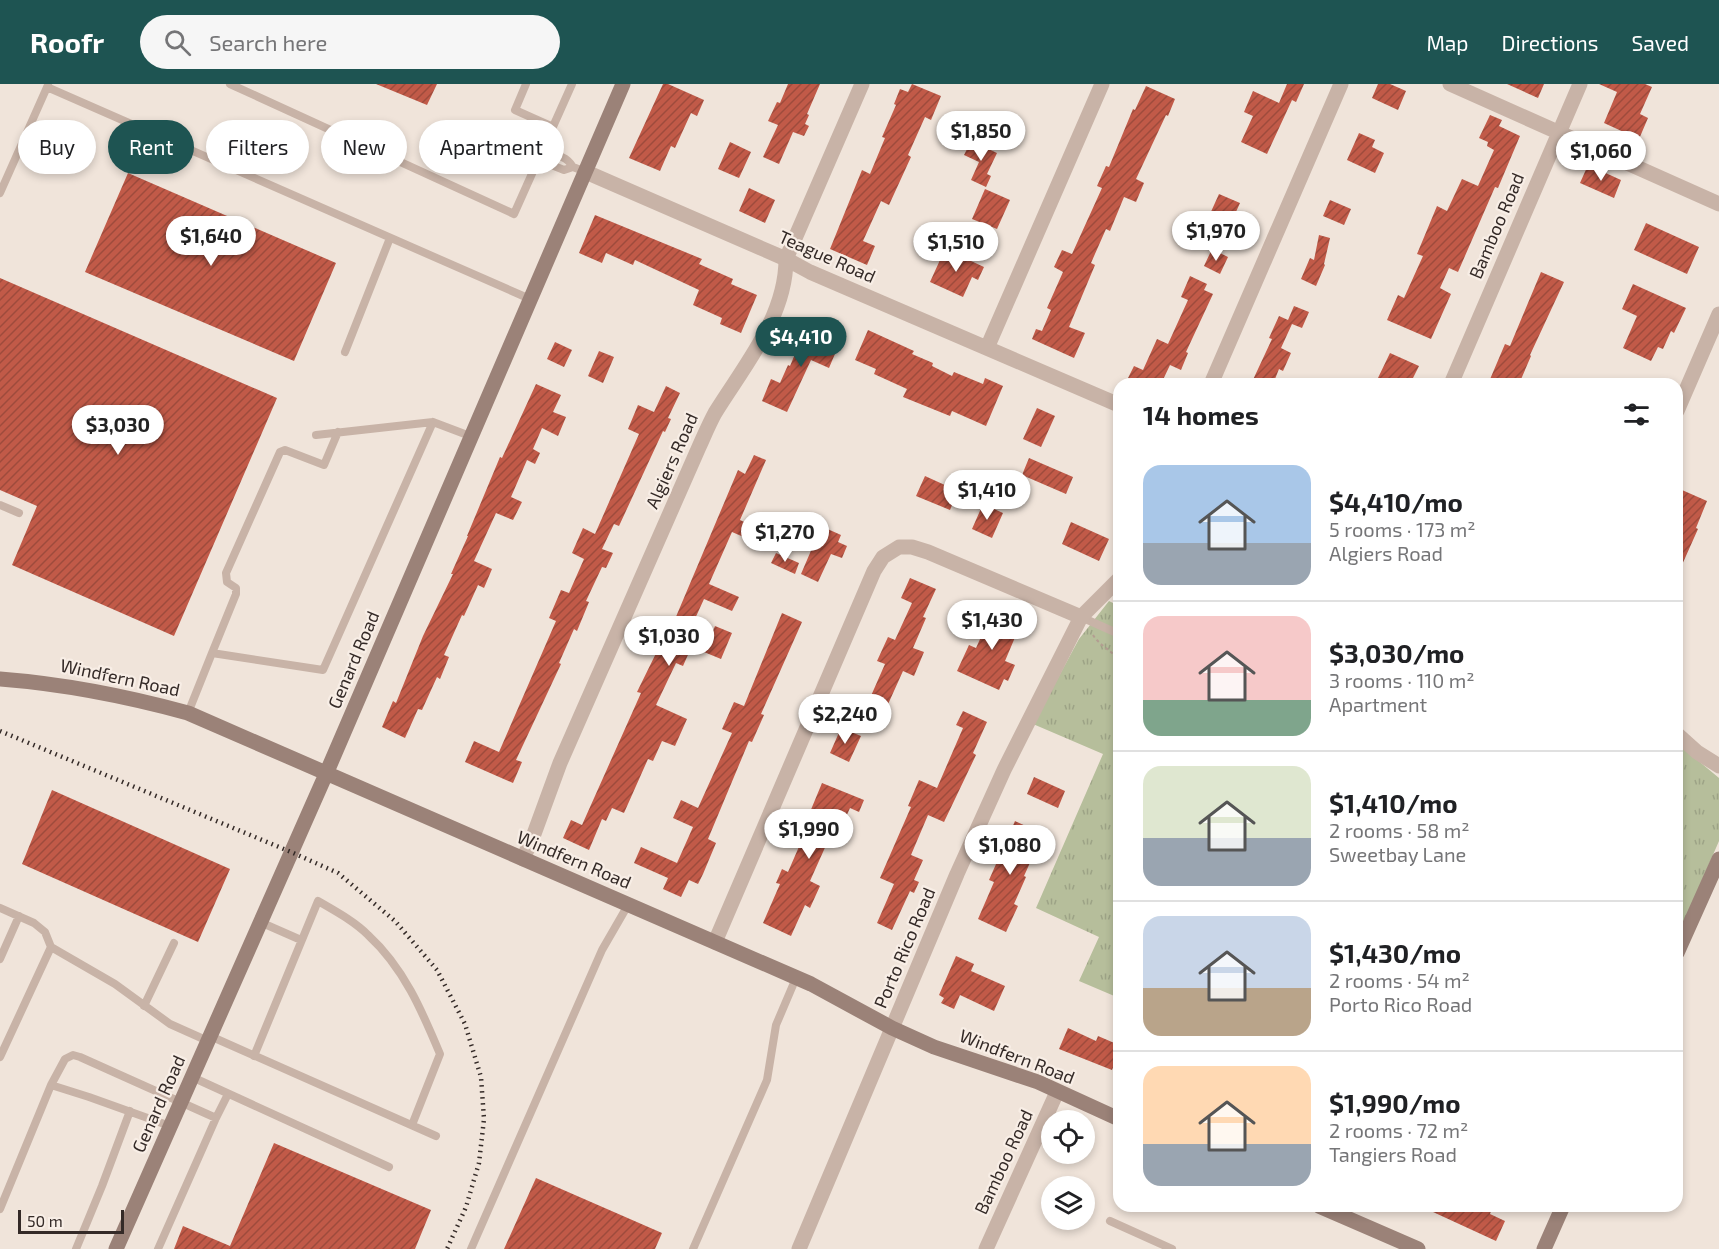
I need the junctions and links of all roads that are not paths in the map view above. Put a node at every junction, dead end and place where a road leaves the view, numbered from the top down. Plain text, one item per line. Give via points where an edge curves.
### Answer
1 (230, 84) edge
2 (526, 84) edge
3 (572, 84) edge
4 (623, 84) edge
5 (862, 84) edge
6 (1102, 84) edge
7 (1341, 84) edge
8 (1450, 84) edge
9 (1580, 84) edge
10 (48, 86) edge
11 (537, 120) edge
12 (556, 120) edge
13 (1558, 134) junction
14 (580, 169) junction
15 (564, 170) edge
16 (419, 171) edge
17 (427, 174) edge
18 (534, 174) edge
19 (0, 193) edge
20 (1719, 204) edge
21 (390, 238) junction
22 (786, 259) junction
23 (530, 299) junction
24 (1719, 314) edge
25 (987, 348) junction
26 (345, 352) dead end
27 (1214, 378) edge
28 (1454, 378) edge
29 (1683, 397) edge
30 (1113, 402) edge
31 (433, 422) junction
32 (338, 432) junction
33 (316, 435) dead end
34 (470, 436) junction
35 (0, 505) edge
36 (19, 513) dead end
37 (1113, 585) edge
38 (1081, 617) junction
39 (1113, 631) edge
40 (212, 653) junction
41 (0, 679) edge
42 (188, 713) junction
43 (1683, 739) edge
44 (1719, 766) edge
45 (326, 774) junction
46 (523, 859) junction
47 (1719, 860) edge
48 (628, 905) junction
49 (0, 908) edge
50 (19, 916) junction
51 (260, 922) junction
52 (302, 940) junction
53 (1683, 940) edge
54 (715, 942) junction
55 (174, 943) dead end
56 (51, 947) junction
57 (0, 959) edge
58 (796, 978) junction
59 (144, 1006) junction
60 (892, 1028) junction
61 (209, 1039) junction
62 (254, 1056) junction
63 (0, 1057) edge
64 (192, 1077) junction
65 (51, 1085) junction
66 (1057, 1092) junction
67 (228, 1094) junction
68 (180, 1102) junction
69 (130, 1111) junction
70 (1113, 1116) edge
71 (216, 1118) junction
72 (412, 1125) junction
73 (170, 1126) junction
74 (436, 1136) dead end
75 (389, 1167) dead end
76 (0, 1209) edge
77 (1333, 1212) edge
78 (1560, 1212) edge
79 (1110, 1221) dead end
80 (75, 1249) edge
81 (116, 1249) edge
82 (158, 1249) edge
83 (471, 1249) edge
84 (693, 1249) edge
85 (799, 1249) edge
86 (986, 1249) edge
87 (1172, 1249) edge
88 (1418, 1249) edge
89 (1544, 1249) edge

1 - 16 lane
2 - 11 lane via 514,110
3 - 12 lane
4 - 14 street, Genard Road
5 - 22 street, Algiers Road
6 - 25 street
7 - 27 street
8 - 13 street
9 - 13 street, Bamboo Road
10 - 19 lane
10 - 21 lane
13 - 20 street
13 - 28 street, Bamboo Road
14 - 15 lane
14 - 22 street, Teague Road
14 - 23 street, Genard Road
17 - 18 lane via 514,214
21 - 23 lane
21 - 26 lane
22 - 25 street, Teague Road
22 - 46 street, Algiers Road via 786,277 765,333 714,415 699,447 560,763
23 - 34 street, Genard Road
24 - 29 street
25 - 30 street, Teague Road
31 - 32 lane
31 - 34 lane
31 - 40 lane via 323,670
32 - 33 lane
32 - 40 lane via 324,465 285,450 279,452 226,573 236,594
34 - 45 street, Genard Road
35 - 36 lane
37 - 38 street, Porto Rico Road
38 - 39 lane
38 - 54 street via 912,547 900,547 883,557
38 - 60 street, Porto Rico Road via 1004,770
40 - 42 lane
41 - 42 street, Windfern Road via 49,683 142,700
42 - 45 street, Windfern Road
43 - 44 street
45 - 46 street, Windfern Road
45 - 51 street, Genard Road
46 - 48 street, Windfern Road
47 - 53 street
48 - 54 street, Windfern Road
48 - 83 lane via 602,950
49 - 50 lane
50 - 56 lane via 45,932
50 - 57 lane
51 - 52 lane
51 - 61 street, Genard Road
52 - 62 lane
52 - 72 lane via 318,901 368,934 397,966 440,1054
54 - 58 street, Windfern Road
55 - 59 lane
56 - 59 lane
56 - 63 lane
58 - 60 street, Windfern Road
58 - 84 lane via 776,1025 767,1080
59 - 61 lane via 170,1024
60 - 66 street, Windfern Road
60 - 85 street, Porto Rico Road
61 - 62 lane
61 - 64 street, Genard Road
62 - 72 lane
64 - 67 lane
64 - 68 street, Genard Road
65 - 68 lane via 65,1059 73,1055
65 - 69 lane
65 - 76 lane
66 - 70 street, Windfern Road
66 - 86 street, Bamboo Road
67 - 71 lane
67 - 75 lane
68 - 71 lane
68 - 73 street, Genard Road
69 - 73 lane
69 - 80 lane
71 - 82 lane
72 - 74 lane
73 - 81 street, Genard Road
77 - 88 street
78 - 89 street
79 - 87 lane

